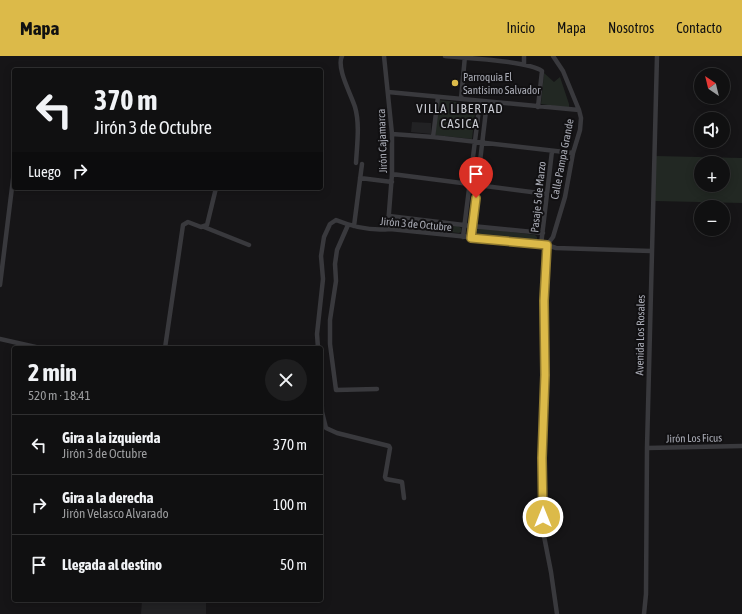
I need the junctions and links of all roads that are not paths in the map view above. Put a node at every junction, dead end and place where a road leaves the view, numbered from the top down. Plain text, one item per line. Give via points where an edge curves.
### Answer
1 (342, 56) edge
2 (384, 56) edge
3 (445, 56) edge
4 (524, 56) edge
5 (553, 56) edge
6 (657, 56) edge
7 (465, 57) edge
8 (524, 64) junction
9 (388, 92) junction
10 (438, 97) junction
11 (461, 99) junction
12 (480, 101) junction
13 (488, 102) junction
14 (538, 107) junction
15 (579, 110) junction
16 (392, 134) junction
17 (433, 137) junction
18 (475, 142) junction
19 (482, 143) junction
20 (552, 151) junction
21 (573, 153) junction
22 (356, 163) dead end
23 (362, 164) dead end
24 (392, 174) junction
25 (360, 178) junction
26 (392, 182) junction
27 (470, 184) junction
28 (477, 185) junction
29 (12, 187) edge
30 (216, 190) edge
31 (547, 194) junction
32 (389, 216) junction
33 (348, 225) junction
34 (388, 225) dead end
35 (465, 225) junction
36 (354, 226) junction
37 (472, 226) junction
38 (204, 227) junction
39 (543, 233) junction
40 (463, 237) junction
41 (471, 238) junction
42 (249, 245) dead end
43 (544, 245) junction
44 (651, 251) junction
45 (0, 285) edge
46 (0, 339) edge
47 (31, 346) edge
48 (165, 346) edge
49 (318, 346) edge
50 (377, 389) dead end
51 (323, 418) edge
52 (742, 446) edge
53 (647, 448) junction
54 (404, 498) dead end
55 (557, 614) edge
56 (644, 614) edge

1 - 22 street via 341,69 355,108
2 - 9 street, Jirón Cajamarca
3 - 7 street
4 - 8 street
5 - 15 street, Calle Pampa Grande via 563,71
6 - 44 street, Avenida Los Rosales
7 - 8 street
7 - 11 street
8 - 14 street via 542,71
9 - 10 street
9 - 16 street, Jirón Cajamarca
10 - 11 street
10 - 17 street
11 - 12 street
12 - 13 street
12 - 18 street
13 - 14 street
13 - 19 street
14 - 15 street
15 - 21 street, Calle Pampa Grande via 580,130
16 - 17 street
16 - 24 street, Jirón Cajamarca
17 - 18 street
18 - 19 street
18 - 27 street
19 - 20 street
19 - 28 street
20 - 21 street
20 - 31 street, Pasaje 5 de Marzo
21 - 43 street, Calle Pampa Grande via 565,197 553,236
23 - 25 street
24 - 26 street, Jirón Cajamarca
24 - 27 street
25 - 26 street
25 - 36 street
26 - 32 street, Jirón Cajamarca
27 - 28 street
27 - 35 street
28 - 31 street
28 - 37 street
29 - 45 street
30 - 38 street via 208,223
31 - 39 street, Pasaje 5 de Marzo
32 - 34 street, Jirón Cajamarca
32 - 35 street, Jirón 3 de Octubre
33 - 36 street, Jirón 3 de Octubre
33 - 49 street, Jirón 3 de Octubre via 336,220 330,224 324,237
33 - 50 street via 337,250 336,281 330,320 330,344 336,390
35 - 37 street, Jirón 3 de Octubre
35 - 40 street
36 - 40 street, Jirón 3 de Octubre
37 - 39 street, Jirón 3 de Octubre
37 - 41 street
38 - 42 street
38 - 48 street via 188,222 182,226
39 - 43 street, Pasaje 5 de Marzo
40 - 41 street, Jirón 3 de Octubre
41 - 43 street, Jirón 3 de Octubre
43 - 44 street, Jirón 3 de Octubre via 556,248
43 - 55 street, Pasaje 5 de Marzo via 543,532
44 - 53 street, Avenida Los Rosales
46 - 47 street
51 - 54 street via 328,430 337,434 389,446 385,477 402,482
52 - 53 street, Jirón Los Ficus
53 - 56 street, Avenida Los Rosales

